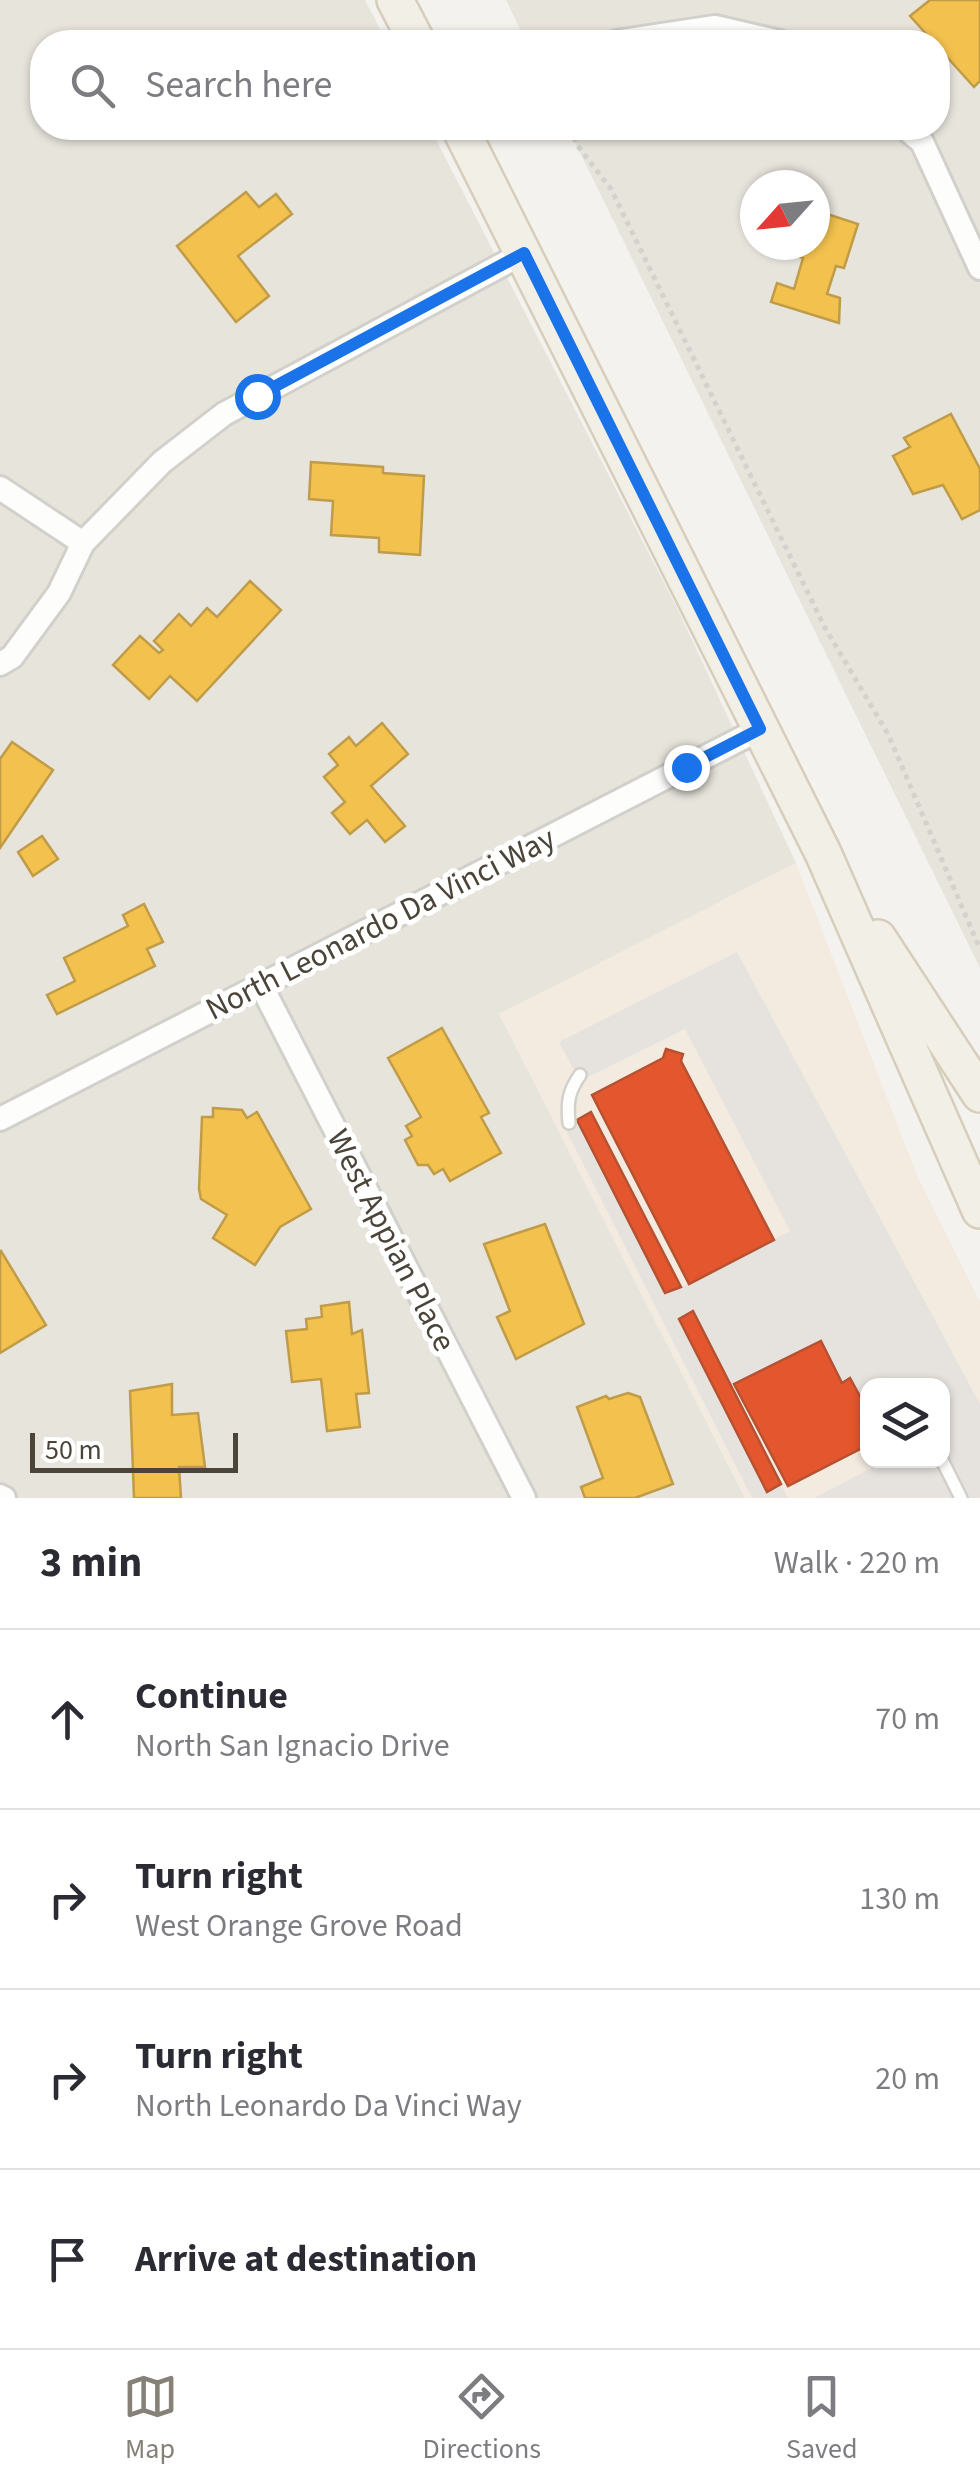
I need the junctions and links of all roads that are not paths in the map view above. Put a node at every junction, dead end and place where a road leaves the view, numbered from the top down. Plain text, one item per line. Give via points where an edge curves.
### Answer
1 (395, 0) edge
2 (411, 30) edge
3 (695, 30) edge
4 (728, 30) edge
5 (466, 140) edge
6 (920, 140) edge
7 (524, 253) junction
8 (980, 268) edge
9 (0, 488) edge
10 (83, 543) junction
11 (0, 664) edge
12 (760, 729) junction
13 (823, 853) junction
14 (260, 983) junction
15 (580, 1075) dead end
16 (980, 1094) edge
17 (0, 1119) edge
18 (570, 1123) dead end
19 (980, 1210) edge
20 (946, 1468) edge
21 (524, 1498) edge
22 (961, 1498) edge

1 - 2 main road
3 - 4 street
5 - 7 main road
6 - 8 street
7 - 10 street via 224,414 162,462
7 - 12 main road
9 - 10 street
10 - 11 street via 59,593
12 - 13 main road
12 - 14 street, North Leonardo Da Vinci Way
13 - 16 main road
13 - 19 main road
14 - 17 street, North Leonardo Da Vinci Way
14 - 21 street, West Appian Place
15 - 18 lane via 567,1103
20 - 22 lane

